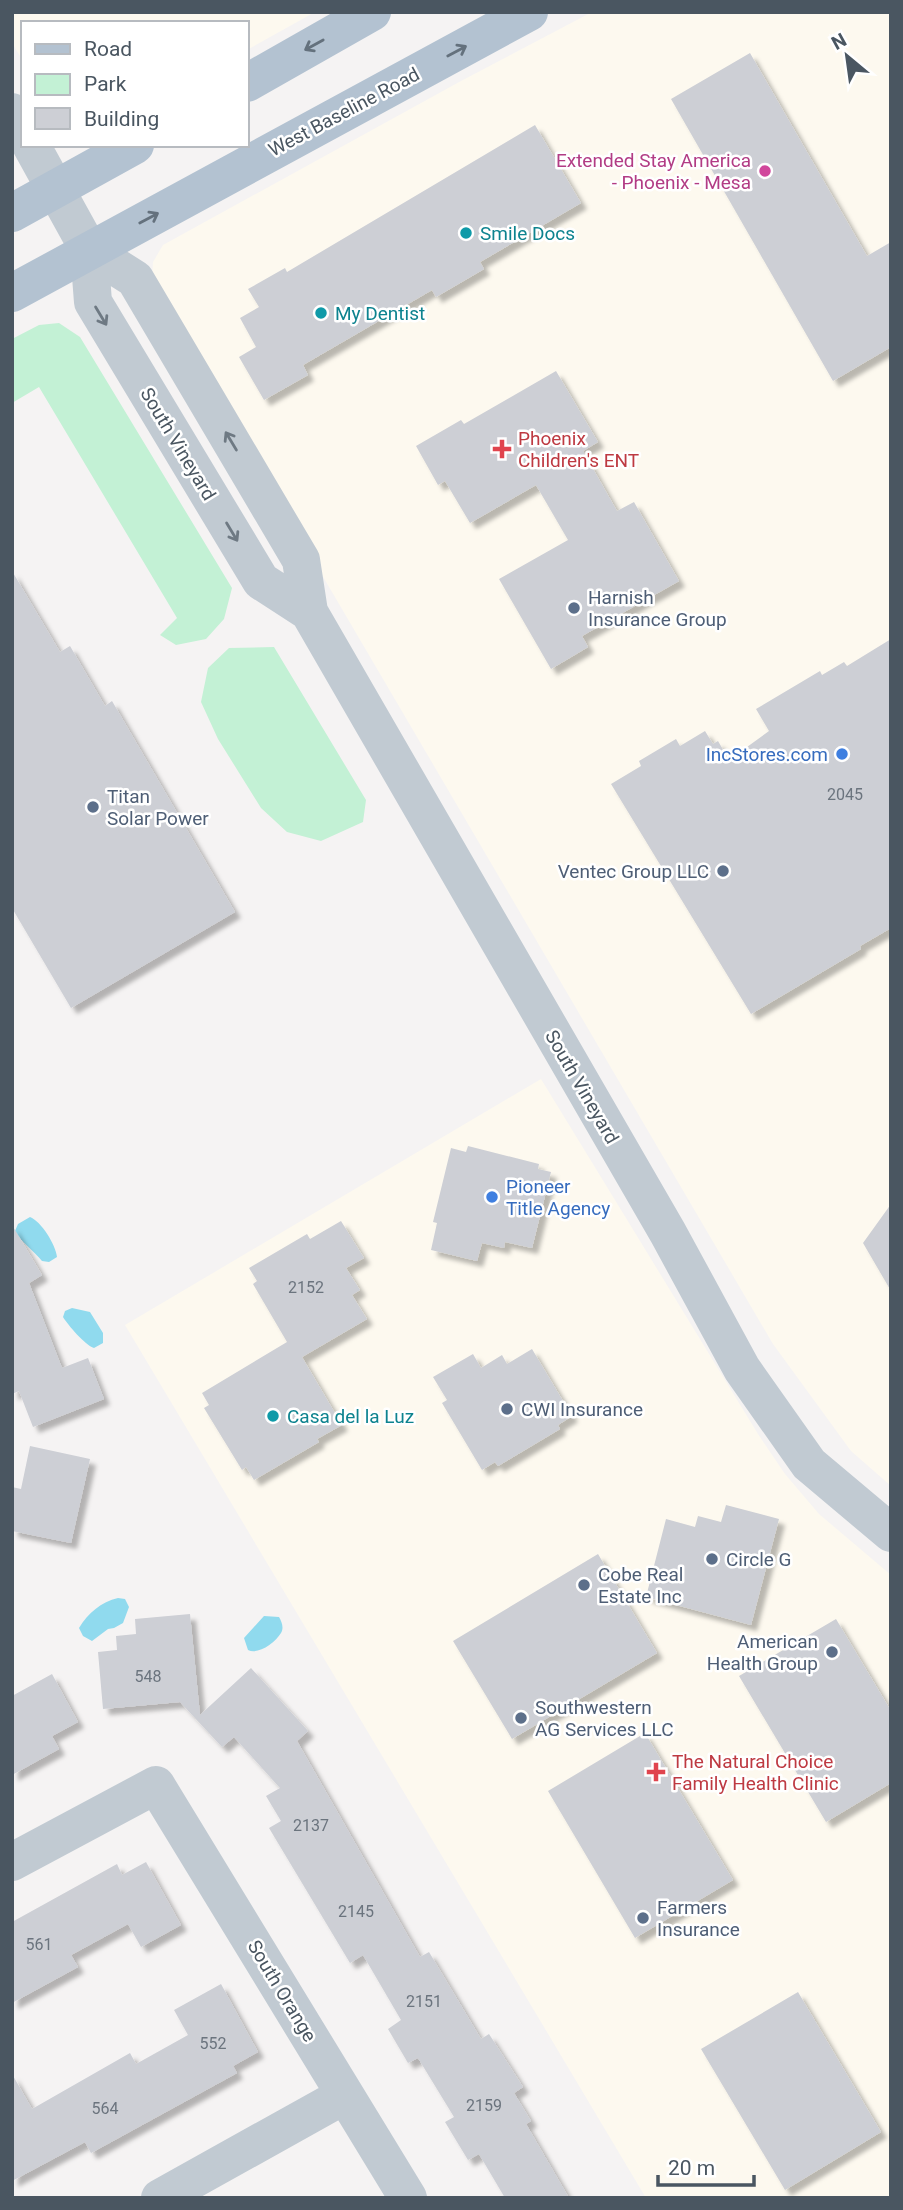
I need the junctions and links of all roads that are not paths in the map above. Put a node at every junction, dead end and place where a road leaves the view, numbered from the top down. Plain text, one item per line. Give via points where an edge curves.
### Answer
1 (372, 12) edge
2 (530, 12) edge
3 (248, 82) edge
4 (12, 112) edge
5 (21, 128) edge
6 (32, 147) edge
7 (131, 147) edge
8 (55, 190) junction
9 (12, 213) edge
10 (89, 250) junction
11 (12, 293) edge
12 (891, 1533) edge
13 (12, 1862) edge
14 (345, 2095) junction
15 (160, 2198) edge
16 (408, 2198) edge

1 -> 3 main road
10 -> 2 main road, West Baseline Road
4 - 5 street
6 - 8 street, South Vineyard
7 - 8 main road
8 - 9 main road
8 - 10 street, South Vineyard
10 - 11 main road, West Baseline Road
10 - 12 street, South Vineyard via 93,302 261,581 309,612 742,1368 809,1464
13 - 14 street, South Orange via 156,1785
14 - 15 street
14 - 16 street, South Orange

